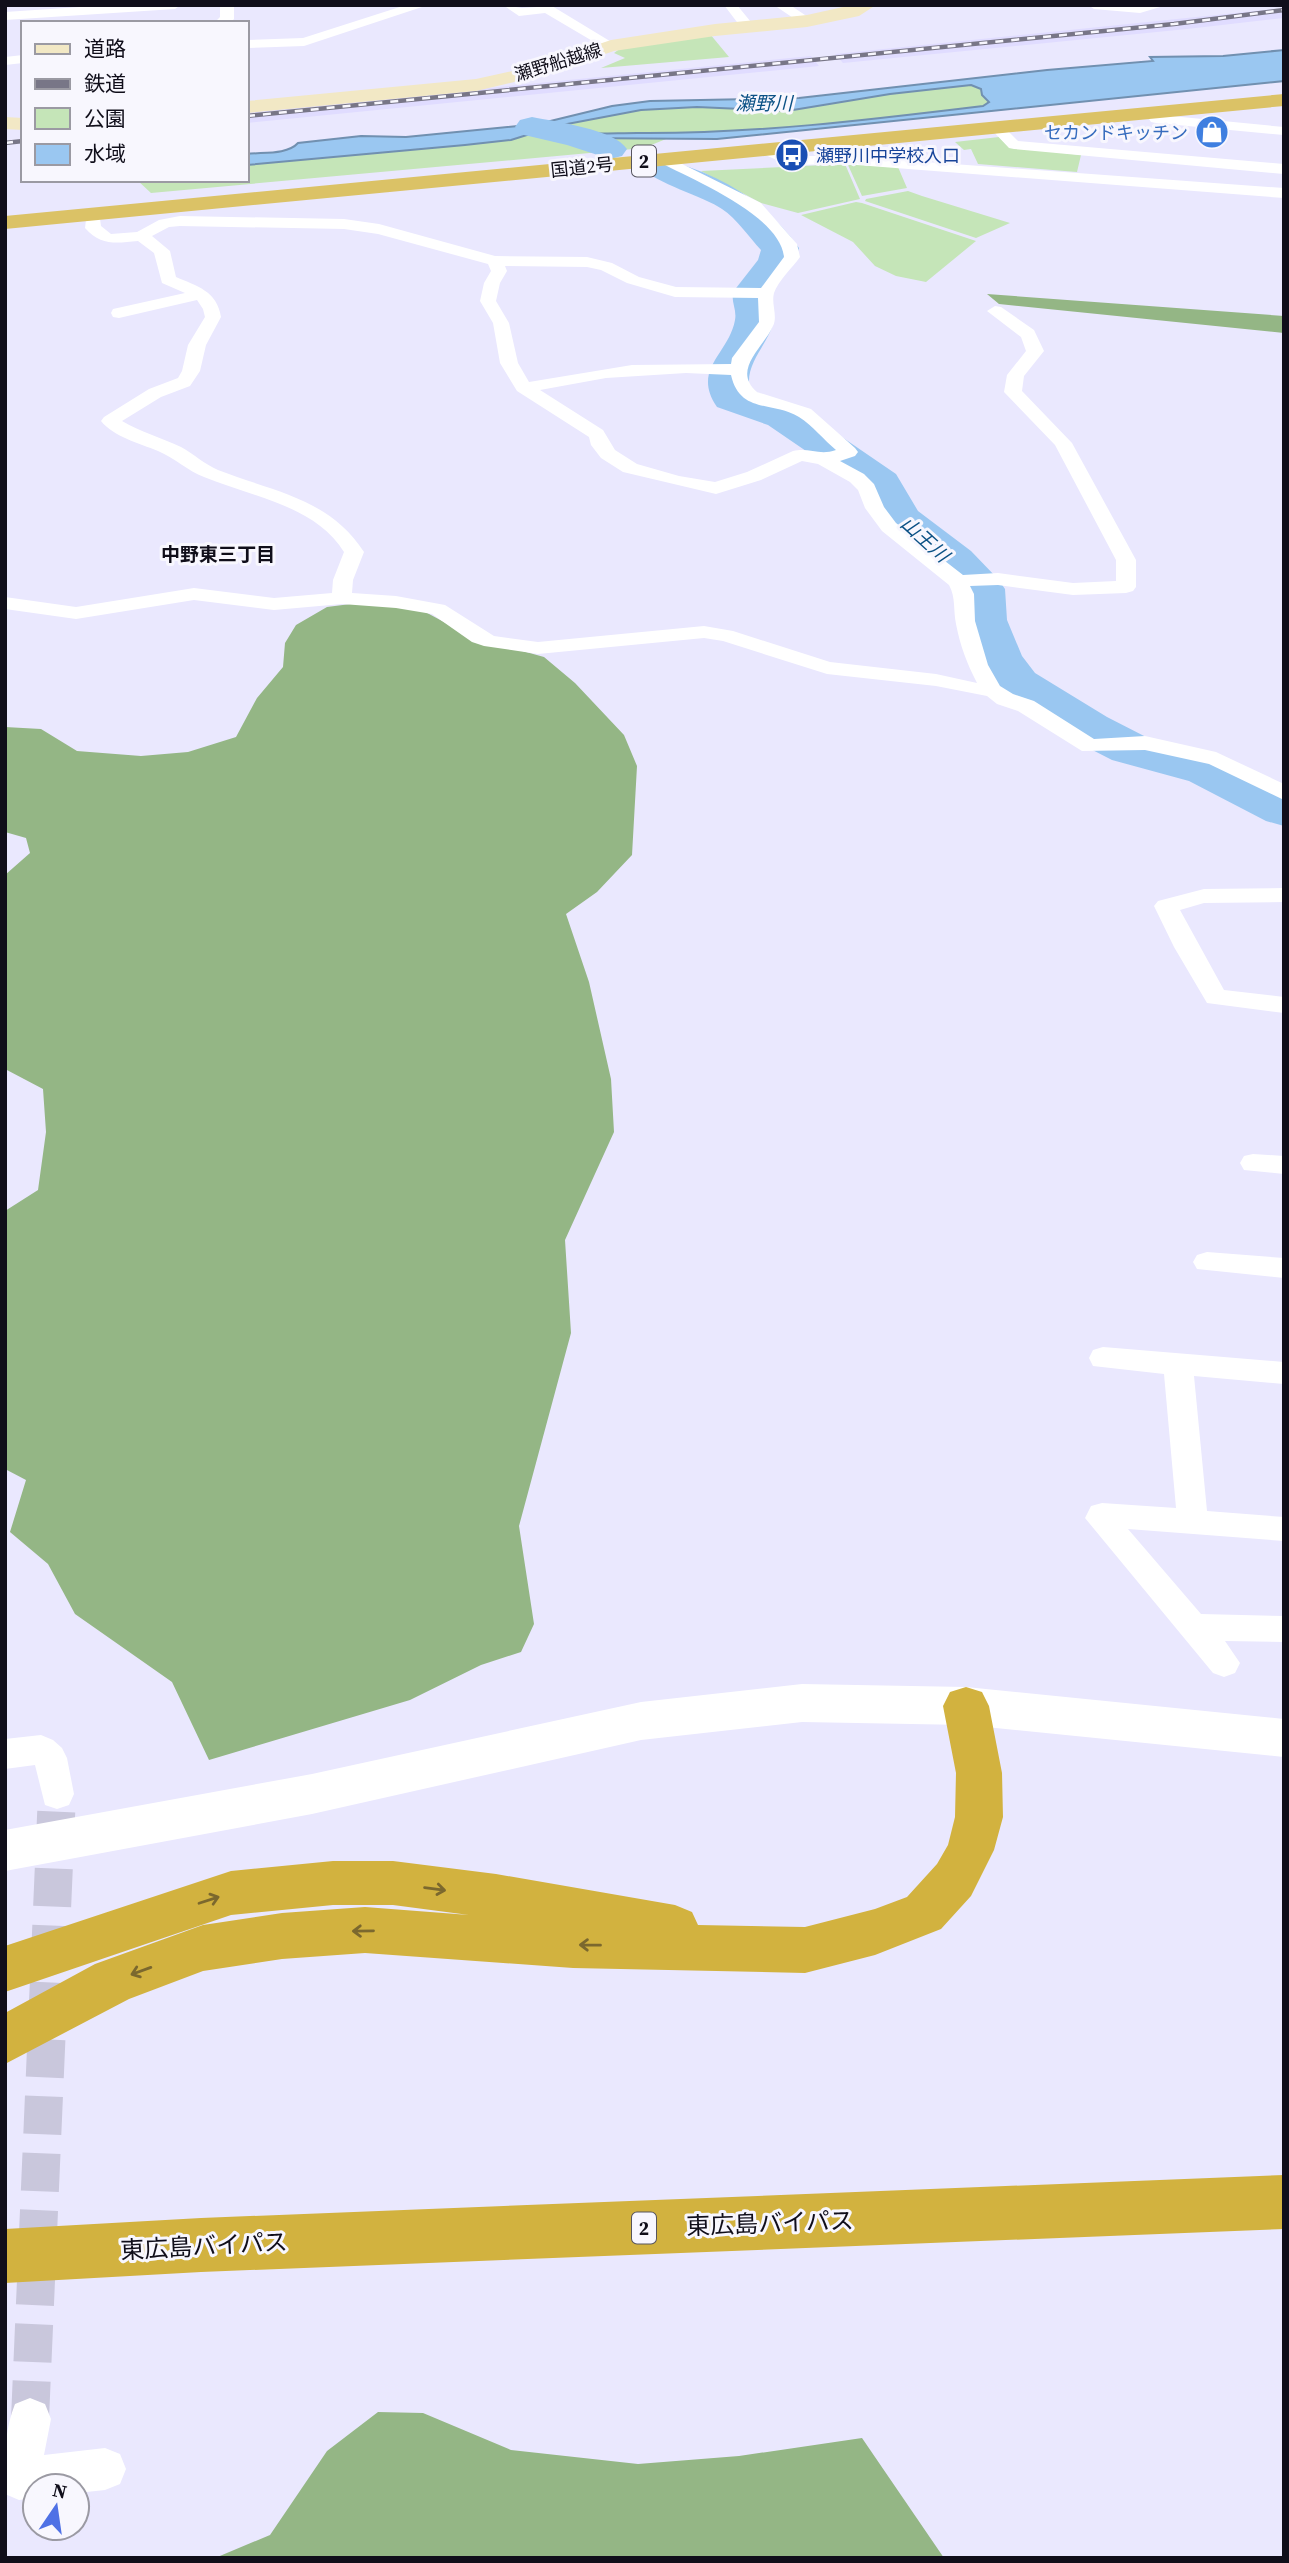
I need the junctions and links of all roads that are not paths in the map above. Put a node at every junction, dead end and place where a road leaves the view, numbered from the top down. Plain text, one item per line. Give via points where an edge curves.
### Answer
1 (175, 5) edge
2 (227, 5) edge
3 (422, 5) edge
4 (509, 5) edge
5 (730, 5) edge
6 (780, 5) edge
7 (867, 5) edge
8 (1094, 5) edge
9 (1161, 5) edge
10 (5, 16) edge
11 (224, 21) edge
12 (807, 21) junction
13 (748, 27) junction
14 (248, 44) edge
15 (611, 46) junction
16 (1284, 100) edge
17 (248, 107) edge
18 (998, 129) junction
19 (1284, 131) edge
20 (1152, 134) junction
21 (766, 150) junction
22 (664, 159) junction
23 (1284, 169) edge
24 (1143, 185) junction
25 (1284, 193) edge
26 (93, 214) junction
27 (5, 223) edge
28 (141, 236) junction
29 (494, 261) junction
30 (765, 293) junction
31 (202, 294) junction
32 (995, 311) dead end
33 (119, 313) dead end
34 (733, 369) junction
35 (526, 388) junction
36 (825, 460) junction
37 (959, 582) junction
38 (342, 598) junction
39 (5, 603) edge
40 (992, 690) junction
41 (1284, 793) edge
42 (1284, 895) edge
43 (1284, 1005) edge
44 (1253, 1163) dead end
45 (1284, 1165) edge
46 (1207, 1262) dead end
47 (1284, 1268) edge
48 (1103, 1358) dead end
49 (1178, 1365) junction
50 (1284, 1373) edge
51 (1193, 1523) junction
52 (1284, 1530) edge
53 (1193, 1627) junction
54 (1284, 1629) edge
55 (1224, 1663) dead end
56 (966, 1706) junction
57 (1284, 1738) edge
58 (5, 1754) edge
59 (57, 1794) tunnel mouth
60 (5, 1851) edge
61 (805, 1950) junction
62 (5, 1969) edge
63 (5, 2040) edge
64 (1284, 2202) edge
65 (5, 2256) edge
66 (30, 2419) tunnel mouth
67 (105, 2469) dead end

1 - 10 street
2 - 11 street
3 - 14 street via 304,42
4 - 15 street via 519,12 547,9
5 - 13 street
6 - 12 street
7 - 12 main road, 瀬野船越線
8 - 9 street via 1140,9
12 - 13 main road, 瀬野船越線
13 - 15 main road, 瀬野船越線
15 - 17 main road, 瀬野船越線 via 476,85
16 - 20 highway, 国道2号 / 2
18 - 20 highway, 国道2号 / 2
18 - 20 street via 1014,145
18 - 21 highway, 国道2号 / 2
19 - 20 street
20 - 23 street
20 - 24 street
21 - 22 highway, 国道2号 / 2
21 - 24 street via 788,161 844,160
22 - 26 highway, 国道2号 / 2
22 - 30 street via 756,206 791,247 793,257
24 - 25 street
26 - 27 highway, 国道2号 / 2
26 - 28 street via 93,228 108,239
28 - 29 street via 165,223 180,221 344,224 379,229
28 - 31 street via 162,251 168,280
29 - 30 street via 587,262 666,291
29 - 35 street via 499,271 488,301 501,323 509,363
30 - 34 street via 767,322
31 - 33 street
31 - 38 street via 213,317 184,382 155,393 110,421 131,436 175,451 207,472 325,518 348,539 354,552 343,580
32 - 37 street via 1033,341 1035,351 1013,378 1013,392 1063,443 1126,560 1126,587 1068,588 985,577
34 - 35 street via 634,369
34 - 36 street via 746,393 805,413 847,453
35 - 36 street via 597,433 600,445 619,461 647,474 716,488 800,455
36 - 37 street via 857,478 889,527
37 - 40 street via 978,665
38 - 39 street via 274,604 194,594 76,613
38 - 40 street via 438,609 491,642 538,648 705,632 827,668
40 - 41 street via 1090,746 1144,743 1216,758
42 - 43 street via 1204,896 1166,906 1216,997
44 - 45 street
46 - 47 street
48 - 49 street
49 - 50 street
49 - 51 street
51 - 52 street
51 - 53 street via 1100,1518
53 - 54 street
53 - 55 street
56 - 57 street
56 - 60 street via 802,1703 640,1721 312,1794
56 - 61 highway via 979,1773 979,1817 970,1850 954,1880 924,1913 875,1932
58 - 59 street via 41,1750 50,1758
62 -> 61 highway via 231,1893 333,1883 393,1883 496,1896
61 -> 63 highway via 573,1945 365,1930 282,1936 203,1948 113,1981
64 - 65 highway, 東広島バイパス / 2
66 - 67 street via 19,2479

